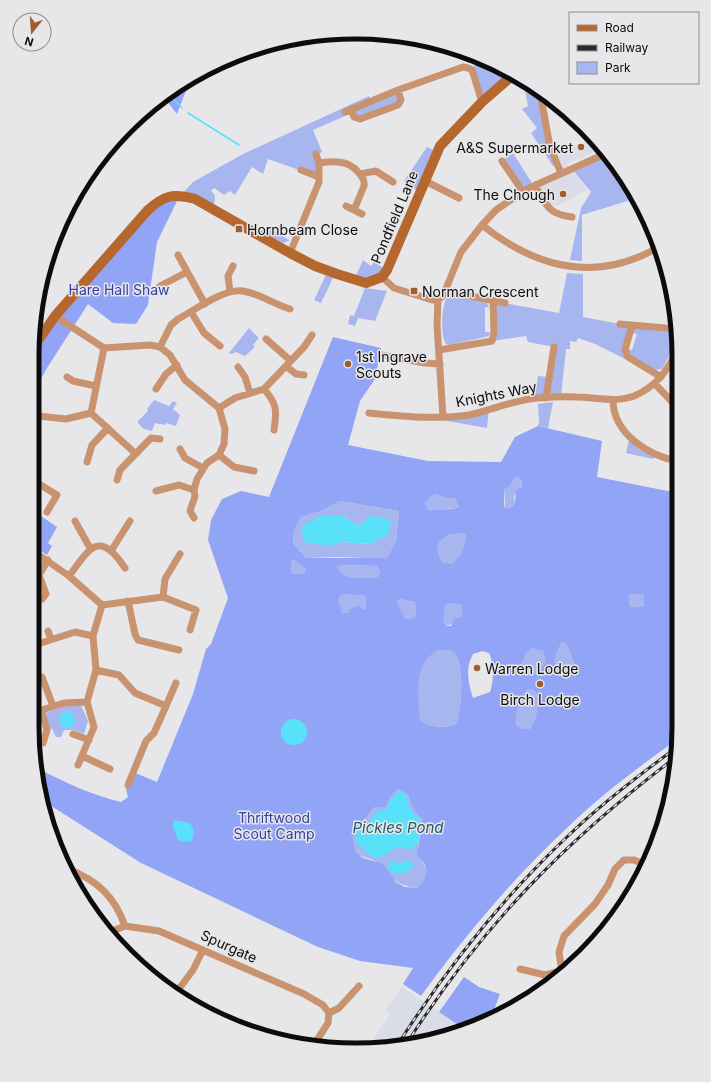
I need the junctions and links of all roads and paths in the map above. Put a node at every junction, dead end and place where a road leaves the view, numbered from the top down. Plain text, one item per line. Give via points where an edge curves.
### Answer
1 (509, 79) edge
2 (398, 90) junction
3 (541, 99) edge
4 (482, 102) junction
5 (316, 154) dead end
6 (601, 156) edge
7 (502, 161) dead end
8 (320, 163) junction
9 (301, 170) dead end
10 (561, 173) junction
11 (360, 174) junction
12 (319, 178) junction
13 (424, 181) junction
14 (393, 182) dead end
15 (535, 185) junction
16 (522, 192) junction
17 (458, 198) dead end
18 (346, 206) dead end
19 (354, 210) junction
20 (362, 214) dead end
21 (572, 217) dead end
22 (482, 225) junction
23 (653, 250) edge
24 (290, 253) junction
25 (178, 255) dead end
26 (233, 266) dead end
27 (187, 272) junction
28 (382, 277) junction
29 (160, 286) dead end
30 (445, 291) junction
31 (230, 292) junction
32 (438, 300) junction
33 (493, 301) junction
34 (505, 303) dead end
35 (205, 304) junction
36 (290, 309) dead end
37 (192, 312) junction
38 (55, 316) junction
39 (620, 324) dead end
40 (632, 325) junction
41 (670, 328) edge
42 (312, 335) dead end
43 (40, 338) edge
44 (266, 339) dead end
45 (220, 346) dead end
46 (160, 347) junction
47 (554, 347) dead end
48 (104, 348) junction
49 (439, 350) junction
50 (381, 355) dead end
51 (672, 359) edge
52 (288, 363) junction
53 (440, 364) junction
54 (177, 365) junction
55 (238, 367) dead end
56 (304, 375) dead end
57 (67, 376) dead end
58 (662, 377) junction
59 (654, 384) junction
60 (96, 386) junction
61 (156, 389) dead end
62 (264, 389) junction
63 (250, 393) junction
64 (546, 398) junction
65 (613, 400) junction
66 (672, 402) edge
67 (219, 408) junction
68 (91, 413) junction
69 (369, 413) dead end
70 (39, 416) edge
71 (443, 417) junction
72 (108, 428) junction
73 (274, 430) dead end
74 (160, 439) dead end
75 (180, 449) dead end
76 (136, 454) junction
77 (219, 455) junction
78 (672, 460) edge
79 (87, 462) dead end
80 (203, 468) junction
81 (254, 471) dead end
82 (117, 480) dead end
83 (39, 484) edge
84 (194, 490) junction
85 (156, 491) dead end
86 (47, 512) dead end
87 (194, 518) dead end
88 (75, 521) dead end
89 (130, 521) dead end
90 (90, 548) junction
91 (111, 551) junction
92 (180, 554) dead end
93 (39, 555) edge
94 (48, 560) junction
95 (125, 568) dead end
96 (69, 576) junction
97 (163, 597) junction
98 (42, 599) dead end
99 (128, 601) junction
100 (102, 605) junction
101 (190, 630) dead end
102 (48, 631) dead end
103 (93, 636) junction
104 (51, 639) junction
105 (39, 644) edge
106 (179, 650) dead end
107 (96, 670) junction
108 (42, 677) dead end
109 (176, 683) dead end
110 (87, 702) junction
111 (53, 706) junction
112 (166, 706) junction
113 (41, 710) joint
114 (73, 734) dead end
115 (89, 740) junction
116 (43, 743) dead end
117 (82, 756) junction
118 (78, 765) dead end
119 (110, 768) dead end
120 (128, 784) dead end
121 (641, 862) edge
122 (75, 873) edge
123 (125, 926) junction
124 (114, 930) edge
125 (203, 950) junction
126 (561, 966) edge
127 (520, 969) dead end
128 (552, 974) edge
129 (359, 986) dead end
130 (179, 989) edge
131 (329, 1013) junction
132 (317, 1040) edge

1 - 4 street, Pondfield Lane
2 - 2 street via 401,100 398,105 360,119 348,111
2 - 4 street via 463,67 471,68
3 - 10 street via 550,147
4 - 13 street, Pondfield Lane via 440,146
5 - 8 street
6 - 10 street
7 - 16 street
8 - 11 street via 345,162
8 - 12 street
9 - 12 street
10 - 15 street
11 - 14 street via 376,171
11 - 19 street via 365,182
12 - 24 street
13 - 17 street
13 - 28 street, Pondfield Lane
15 - 16 street
15 - 21 street via 548,208
16 - 22 street via 496,210
18 - 19 street
19 - 20 street
22 - 23 street via 517,250 535,258 582,268 614,264
22 - 30 street via 461,252
24 - 28 street, Pondfield Lane via 315,266 360,283 372,282
24 - 38 street, Pondfield Lane via 195,200 180,195 169,196 157,201
25 - 27 street
26 - 31 street via 228,276
27 - 29 street
27 - 35 street
28 - 32 street via 394,288
30 - 32 street via 444,296
30 - 33 street
31 - 35 street
31 - 36 street via 243,291 267,298
32 - 49 street
33 - 34 street
33 - 49 street via 492,341
35 - 37 street
37 - 45 street via 204,333
37 - 46 street via 171,325
38 - 43 street
38 - 48 street
39 - 40 street
40 - 41 street
40 - 58 street via 625,350 628,357
42 - 52 street
44 - 52 street
46 - 48 street via 150,345
46 - 54 street
47 - 64 street
48 - 60 street
49 - 53 street
50 - 53 street
51 - 58 street, Knights Way
52 - 56 street via 296,374
52 - 62 street
53 - 71 street
54 - 61 street via 166,374
54 - 67 street via 185,380
55 - 63 street via 245,377
57 - 60 street via 73,381
58 - 59 street, Knights Way
59 - 65 street, Knights Way via 632,396
59 - 66 street
60 - 68 street
62 - 63 street
62 - 73 street via 274,401
63 - 67 street via 235,398
64 - 65 street, Knights Way
64 - 71 street, Knights Way via 523,400 469,414
65 - 78 street via 616,417 634,441 657,456
67 - 77 street via 226,437
68 - 70 street via 66,419
68 - 72 street
69 - 71 street, Knights Way via 424,418
72 - 76 street
72 - 79 street via 92,445
74 - 76 street via 150,438
75 - 80 street via 185,458
76 - 82 street via 120,470
77 - 80 street
77 - 81 street via 234,467
80 - 84 street
83 - 86 street via 57,495
84 - 85 street via 179,485
84 - 87 street via 195,496 190,511
88 - 90 street
89 - 91 street
90 - 91 street via 104,547
90 - 96 street
91 - 95 street
92 - 97 street via 165,579
93 - 94 street
94 - 96 street
94 - 98 street via 39,576 46,594
96 - 100 street
97 - 99 street
97 - 101 street via 196,610
99 - 100 street
99 - 106 street via 138,640
100 - 103 street
102 - 104 street
103 - 104 street via 75,632
103 - 107 street
104 - 105 street
107 - 110 street
107 - 112 street via 119,676 135,693
108 - 111 street
109 - 112 street
110 - 111 street
110 - 115 street via 94,727
111 - 113 street
112 - 120 street via 154,733 146,741
113 - 116 street via 47,730
114 - 115 street
115 - 117 street
117 - 118 street
117 - 119 street
121 - 126 street via 624,860 615,869 595,904 564,936 559,952
122 - 123 street via 98,884 116,906
123 - 124 street
123 - 125 street, Spurgate via 159,931
125 - 130 street
125 - 131 street, Spurgate via 304,994 323,1005
127 - 128 street via 545,976
129 - 131 street via 339,1008
131 - 132 street via 328,1023

